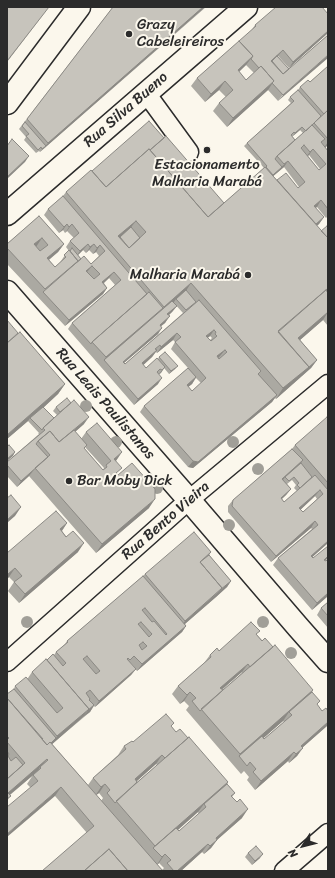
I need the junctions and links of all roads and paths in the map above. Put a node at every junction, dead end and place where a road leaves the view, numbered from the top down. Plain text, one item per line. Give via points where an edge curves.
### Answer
1 (79, 7) edge
2 (246, 7) edge
3 (146, 93) junction
4 (7, 103) edge
5 (189, 152) dead end
6 (7, 214) edge
7 (7, 292) edge
8 (328, 384) edge
9 (189, 500) junction
10 (328, 661) edge
11 (7, 662) edge
12 (328, 833) edge
13 (284, 871) edge

1 - 4 main road
2 - 3 main road, Rua Silva Bueno
3 - 5 street
3 - 6 main road, Rua Silva Bueno
7 - 9 main road, Rua Leais Paulistanos
8 - 9 street, Rua Bento Vieira
9 - 10 main road, Rua Leais Paulistanos
9 - 11 street, Rua Bento Vieira
12 - 13 street

